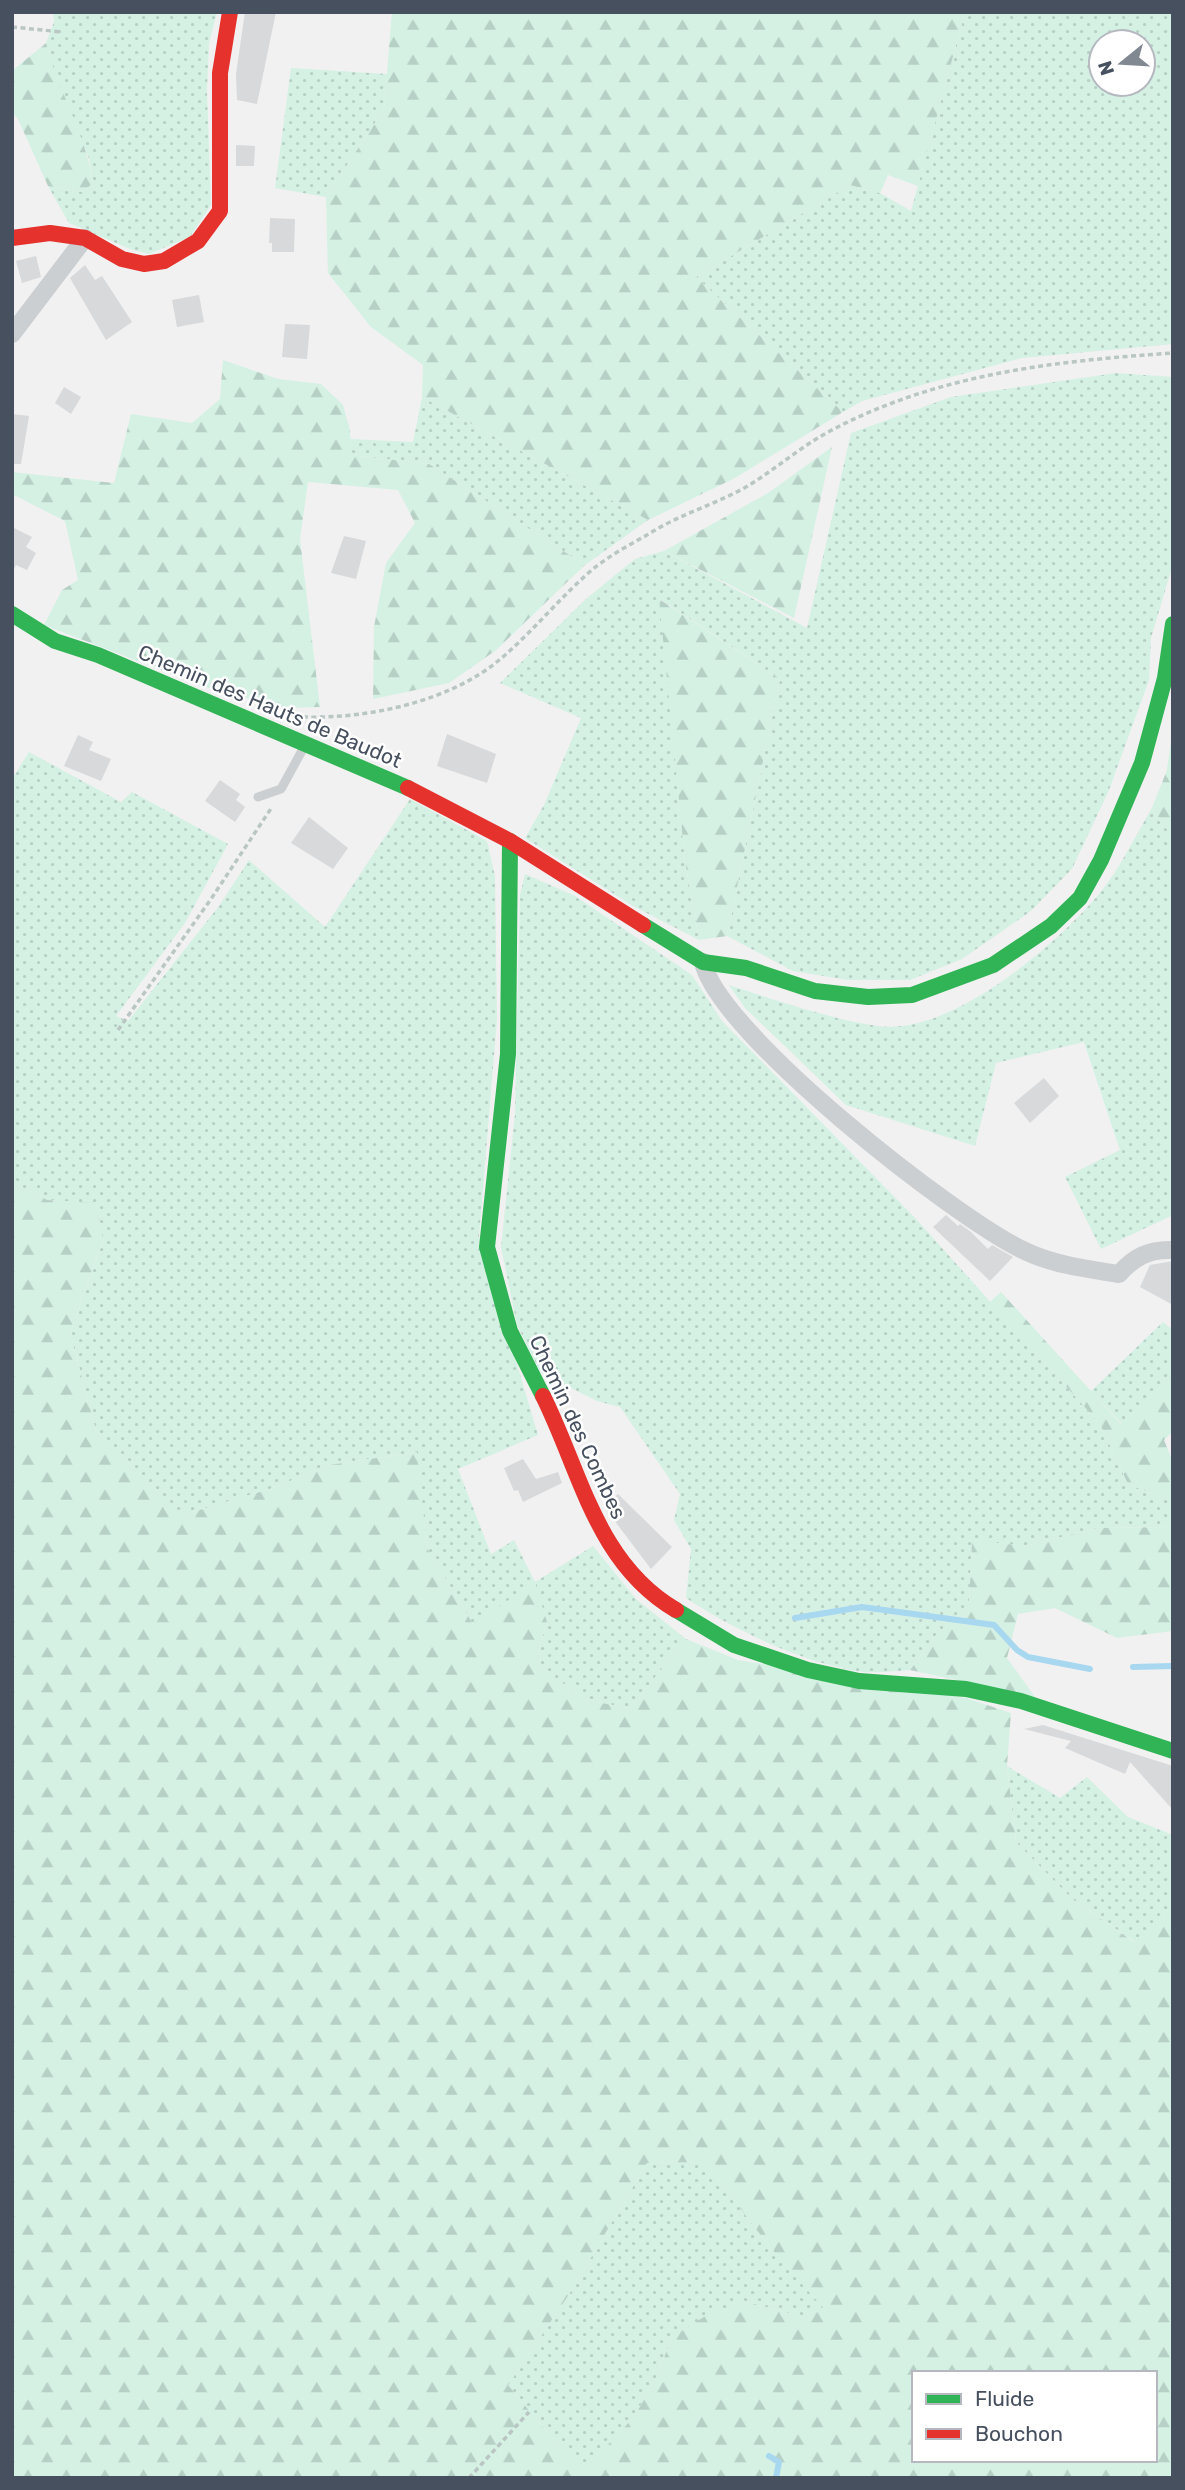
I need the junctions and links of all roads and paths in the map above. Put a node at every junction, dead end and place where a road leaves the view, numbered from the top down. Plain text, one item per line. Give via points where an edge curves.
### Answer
1 (230, 12) edge
2 (12, 27) edge
3 (62, 32) dead end
4 (12, 238) edge
5 (85, 238) junction
6 (12, 334) edge
7 (1173, 353) edge
8 (12, 614) edge
9 (1173, 624) edge
10 (297, 716) dead end
11 (306, 744) junction
12 (281, 789) junction
13 (258, 797) dead end
14 (510, 841) junction
15 (704, 962) junction
16 (118, 1030) dead end
17 (1173, 1250) edge
18 (1173, 1751) edge
19 (529, 2412) dead end
20 (469, 2478) edge

1 - 5 street via 220,73 220,211 211,227 184,252 144,264 122,259
2 - 3 path
4 - 5 street via 50,233
5 - 6 street
7 - 10 path via 1025,366 916,393 871,410 802,447 752,483 650,532 594,568 496,662 451,689 380,710 333,718
8 - 11 street, Chemin des Hauts de Baudot via 55,641
9 - 15 street via 1166,678 1142,762 1080,898 1051,926 993,965 912,995 868,997 815,991 747,968
11 - 12 lane
11 - 14 street, Chemin des Hauts de Baudot via 418,792
12 - 13 lane
12 - 16 path via 211,899
14 - 15 street, Chemin des Hauts de Baudot
14 - 18 street, Chemin des Combes via 508,1054 487,1247 510,1331 548,1405 594,1520 627,1567 663,1602 734,1645 764,1656 859,1681 966,1689 1021,1701
15 - 17 street via 707,979 725,1002 862,1139 1024,1251 1063,1265 1118,1274 1133,1258
19 - 20 path

